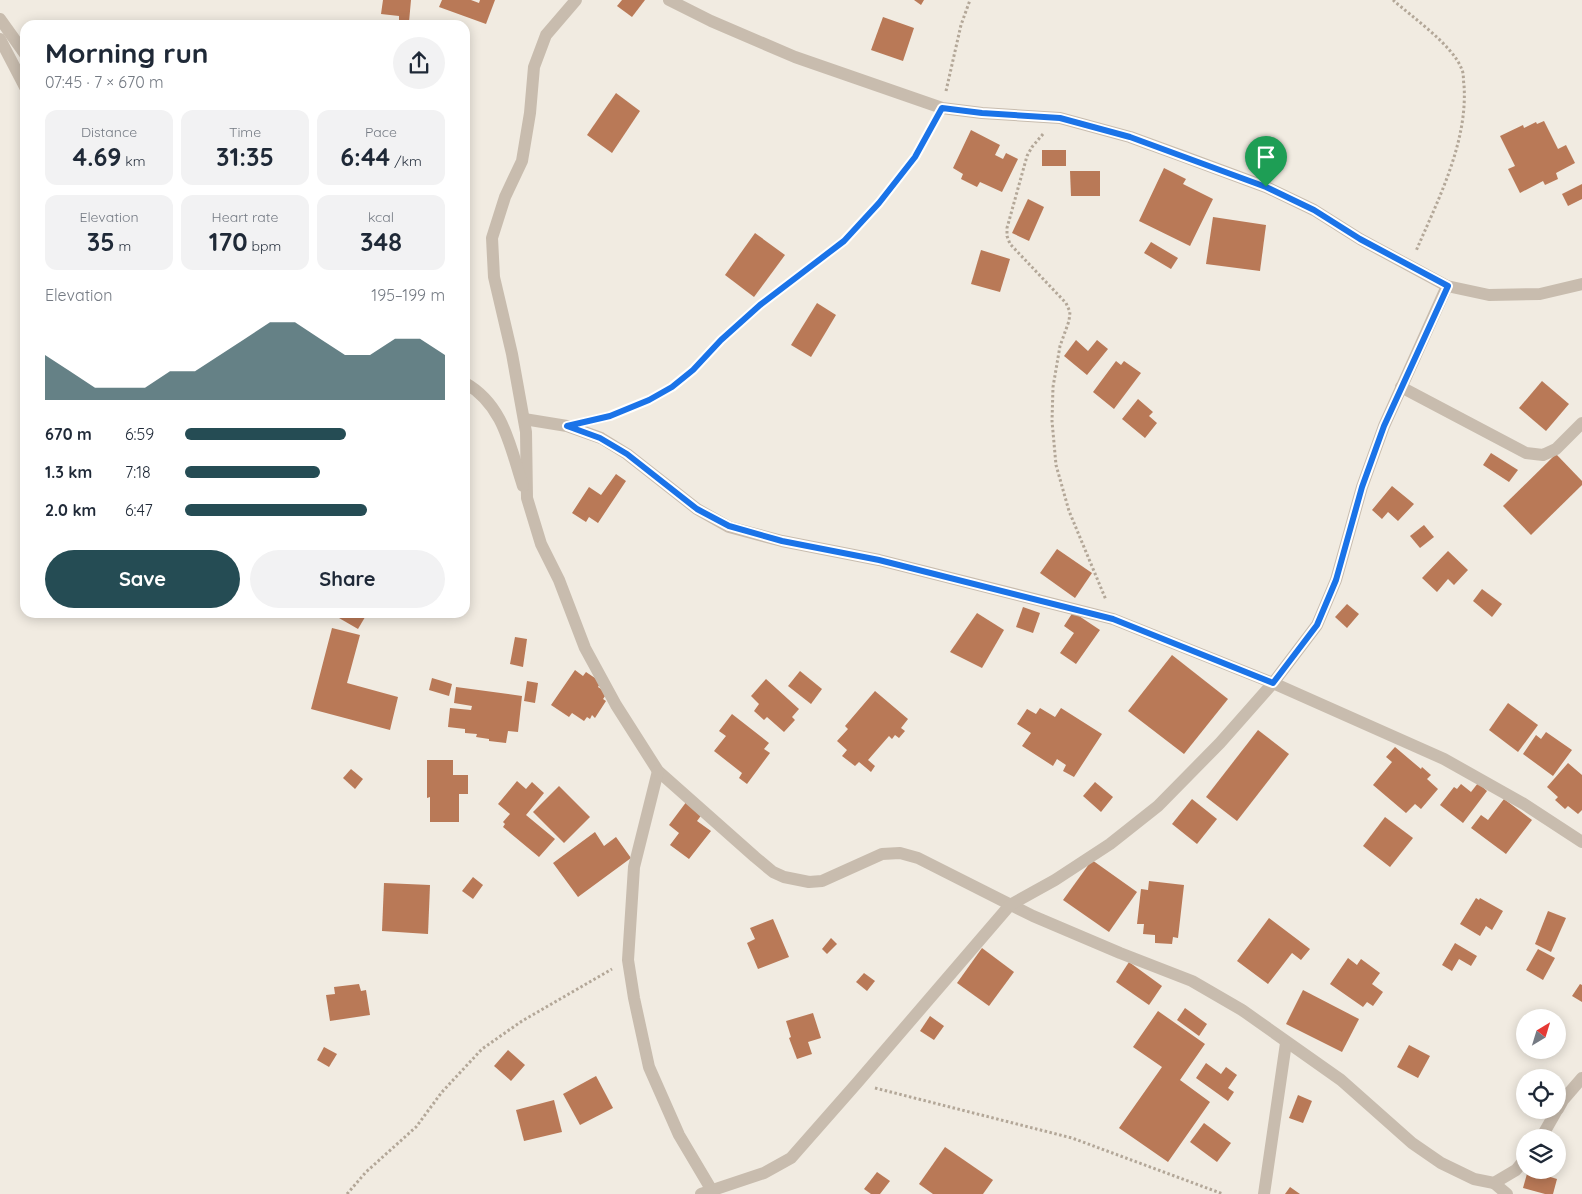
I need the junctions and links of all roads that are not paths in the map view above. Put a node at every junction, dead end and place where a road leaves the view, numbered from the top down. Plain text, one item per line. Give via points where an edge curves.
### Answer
1 (576, 0) edge
2 (669, 0) edge
3 (0, 19) edge
4 (0, 39) edge
5 (20, 47) edge
6 (20, 77) edge
7 (1582, 284) edge
8 (1448, 286) junction
9 (470, 386) edge
10 (1401, 387) junction
11 (524, 419) junction
12 (1582, 423) edge
13 (527, 498) junction
14 (1273, 683) junction
15 (658, 771) junction
16 (1582, 842) edge
17 (1010, 905) junction
18 (1286, 1043) junction
19 (1582, 1078) edge
20 (1566, 1097) edge
21 (1516, 1170) edge
22 (1494, 1183) junction
23 (708, 1193) edge
24 (1264, 1194) edge
25 (1507, 1194) edge

1 - 11 street via 546,36 534,67 522,161 505,197 492,238 494,277
2 - 8 street via 795,57 942,108 1060,118 1130,137 1266,187 1314,210 1360,239
3 - 5 street
4 - 6 street
7 - 8 street via 1540,294 1506,295 1489,295
8 - 10 street
9 - 13 street via 478,390 499,417
10 - 12 street via 1526,453 1543,455 1556,449
10 - 14 street via 1362,487 1336,580 1317,625
11 - 13 street
11 - 14 street via 567,426 600,438 627,454 697,509 729,526 1113,619
13 - 15 street via 541,544 559,580 585,648
14 - 16 street via 1444,759 1524,804
14 - 17 street via 1158,806 1110,844
15 - 17 street via 755,857 784,877 822,882 882,854 900,853 918,858
15 - 23 street via 634,866 628,960 649,1067
17 - 18 street via 1192,982 1242,1010
17 - 23 street via 791,1158 764,1173
18 - 22 street via 1340,1080 1412,1143 1441,1163 1474,1180
18 - 24 street
19 - 20 street
21 - 22 street
22 - 25 street

